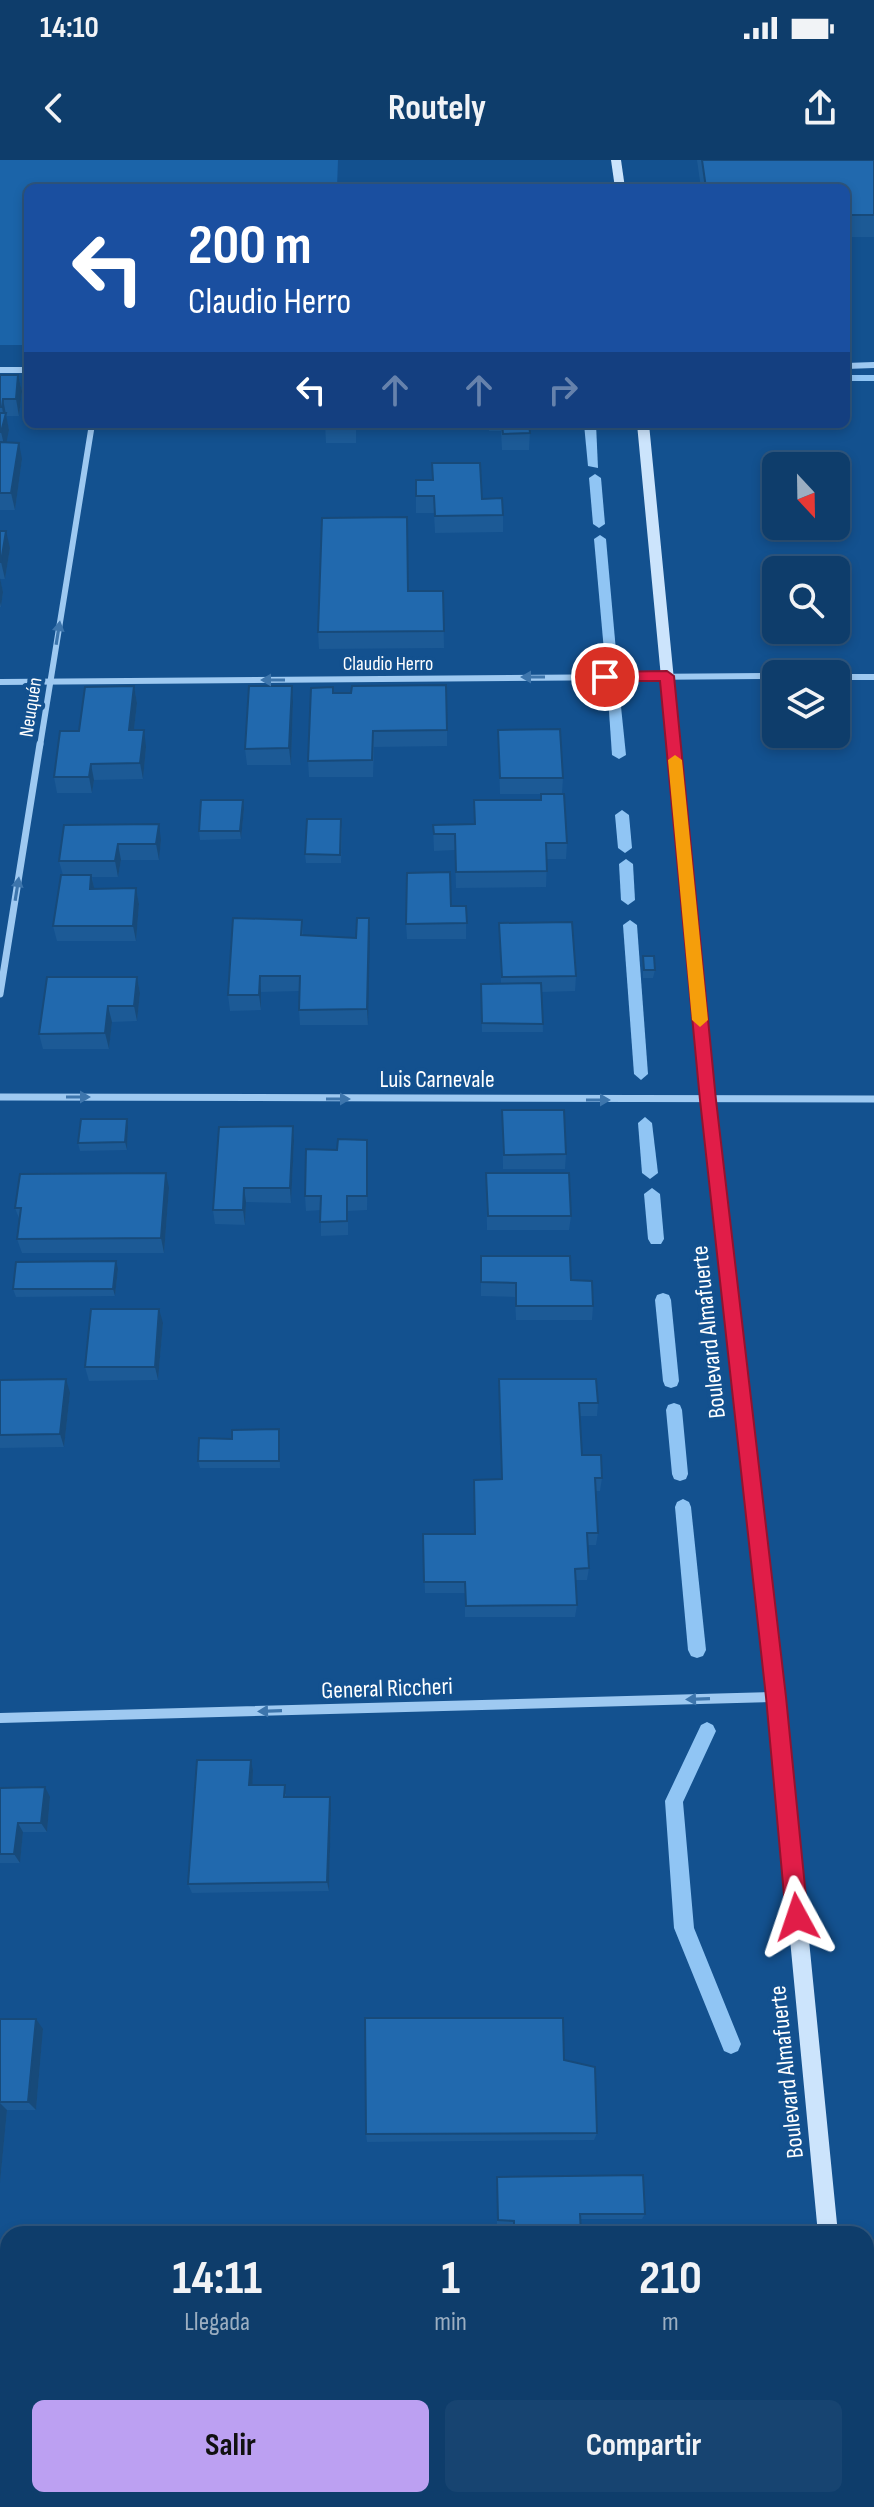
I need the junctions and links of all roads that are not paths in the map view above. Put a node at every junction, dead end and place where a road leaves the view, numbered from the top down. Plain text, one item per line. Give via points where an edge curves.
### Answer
1 (616, 160) edge
2 (619, 184) edge
3 (874, 365) edge
4 (850, 366) edge
5 (0, 370) edge
6 (24, 370) edge
7 (91, 428) edge
8 (643, 428) edge
9 (667, 676) junction
10 (762, 676) edge
11 (850, 677) edge
12 (874, 677) edge
13 (50, 681) junction
14 (0, 682) edge
15 (0, 994) edge
16 (0, 1097) edge
17 (874, 1099) edge
18 (708, 1100) junction
19 (776, 1697) junction
20 (0, 1718) edge
21 (827, 2226) edge

1 - 2 main road
3 - 4 street
5 - 6 street
13 -> 7 street, Neuquén
8 - 9 main road, Boulevard Almafuerte
9 - 10 street, Claudio Herro
9 -> 13 street, Claudio Herro
9 - 18 main road, Boulevard Almafuerte
11 - 12 street
13 - 14 street, Claudio Herro
15 -> 13 street, Neuquén
16 -> 18 street, Luis Carnevale
17 - 18 street, Luis Carnevale
18 - 19 main road, Boulevard Almafuerte
19 -> 20 street, General Riccheri
19 - 21 main road, Boulevard Almafuerte

